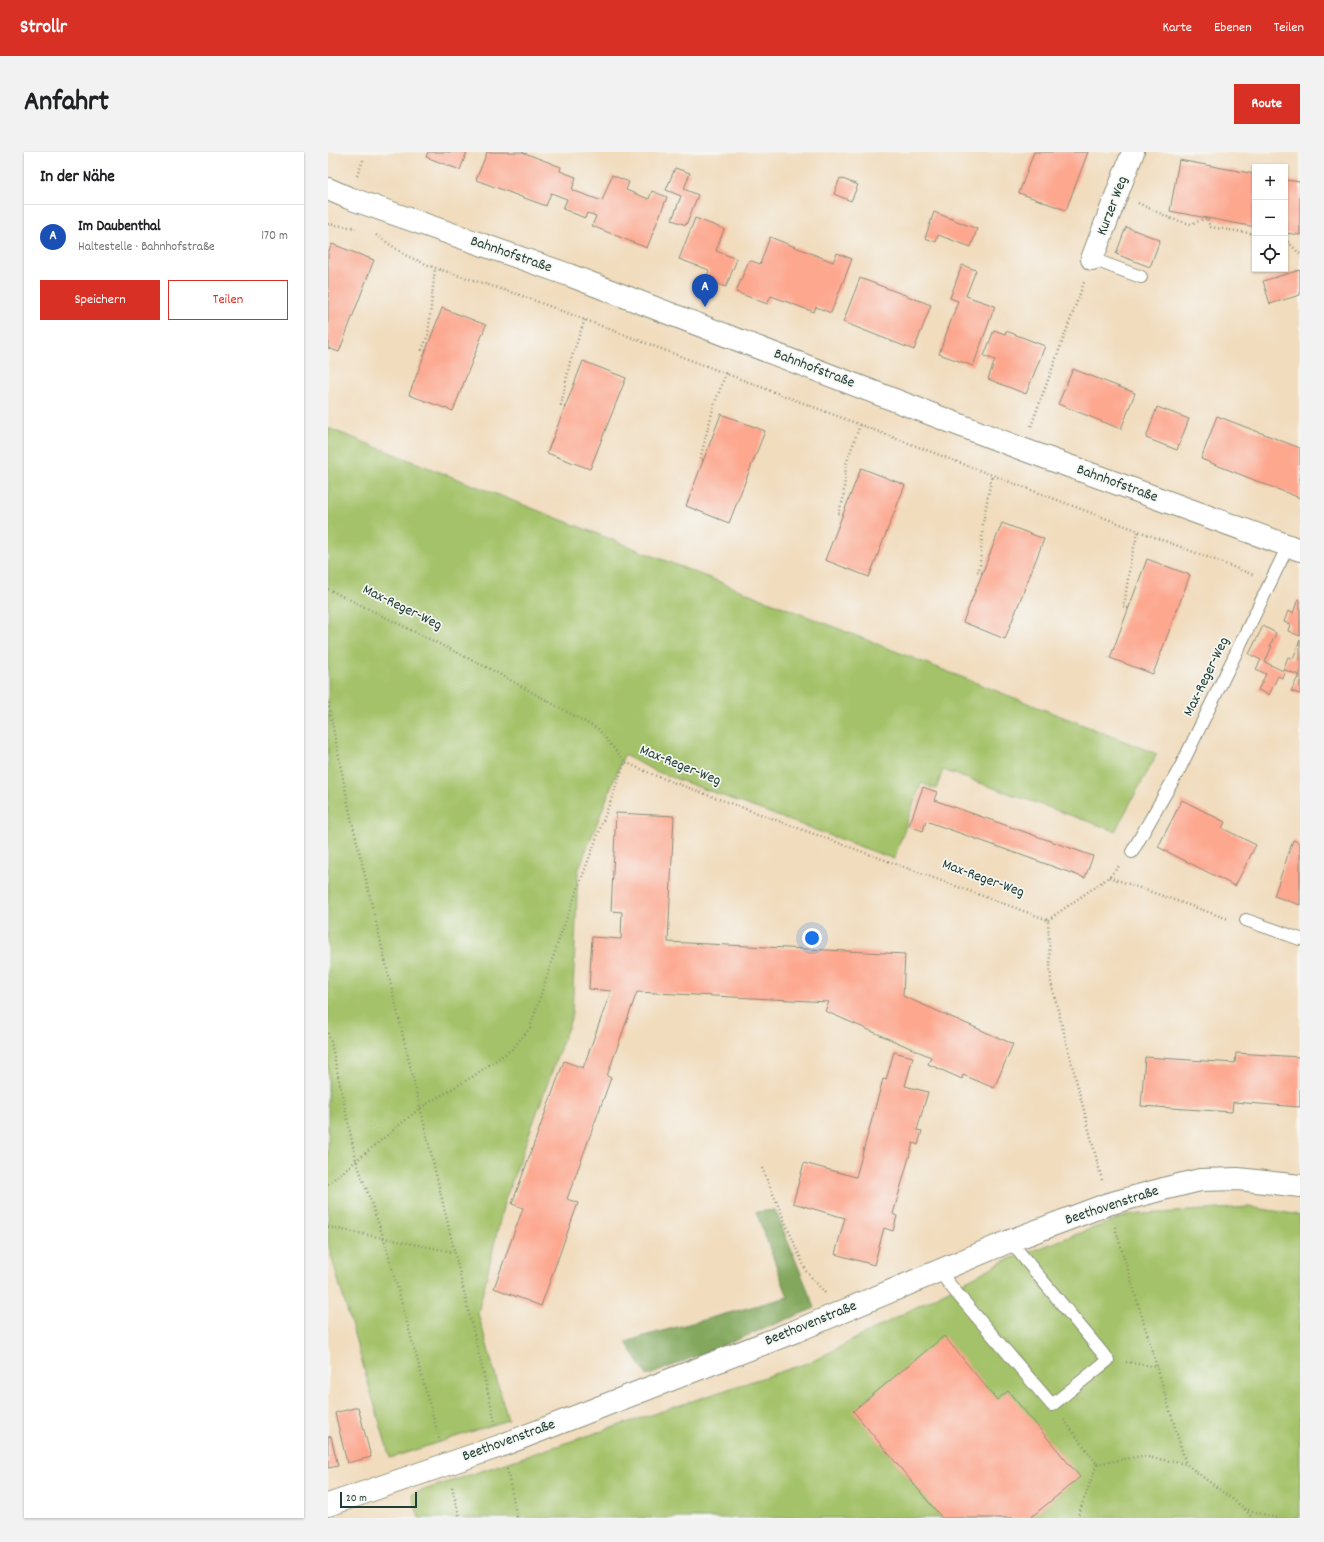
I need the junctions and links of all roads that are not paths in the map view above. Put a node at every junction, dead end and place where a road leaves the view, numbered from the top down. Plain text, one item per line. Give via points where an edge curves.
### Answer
1 (1133, 152) edge
2 (328, 189) edge
3 (1092, 259) joint
4 (1141, 277) dead end
5 (1294, 548) edge
6 (1132, 852) road end
7 (1246, 920) road end
8 (1300, 939) edge
9 (1300, 1186) edge
10 (1010, 1241) junction
11 (939, 1271) junction
12 (328, 1505) edge

1 - 3 street, Kurzer Weg
2 - 5 street, Bahnhofstraße via 569,275 1022,449
3 - 4 lane
5 - 6 lane, Max-Reger-Weg via 1271,582 1180,768
7 - 8 lane
9 - 10 street, Beethovenstraße via 1238,1179 1200,1180 1108,1204
10 - 11 street, Beethovenstraße
10 - 11 lane via 1108,1360 1052,1405
11 - 12 street, Beethovenstraße via 500,1446

